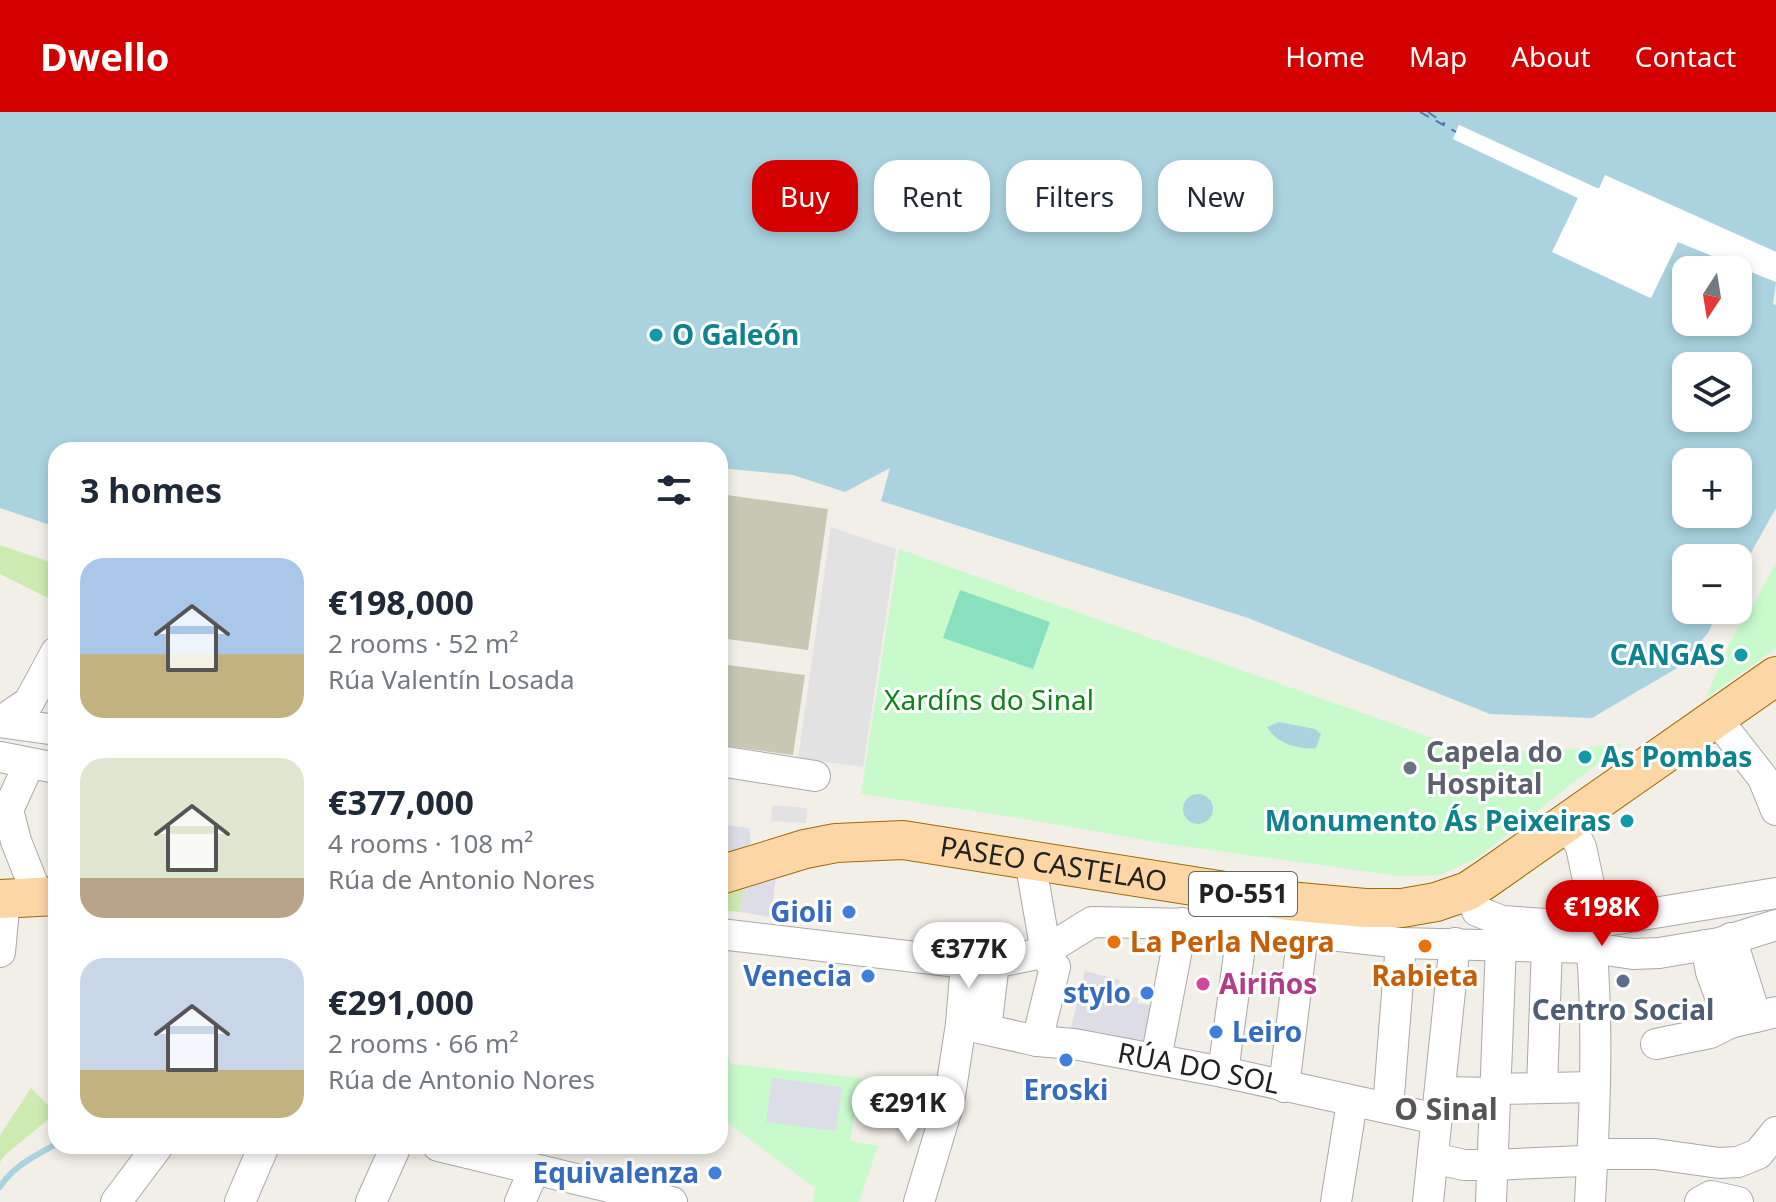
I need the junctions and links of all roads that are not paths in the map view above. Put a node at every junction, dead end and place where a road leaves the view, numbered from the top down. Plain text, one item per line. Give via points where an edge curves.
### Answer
1 (48, 667) edge
2 (1776, 676) edge
3 (0, 722) edge
4 (48, 729) edge
5 (1725, 729) junction
6 (0, 757) edge
7 (728, 762) edge
8 (43, 766) edge
9 (815, 776) dead end
10 (1776, 810) edge
11 (1568, 823) junction
12 (1030, 860) junction
13 (728, 873) edge
14 (1468, 891) junction
15 (1776, 893) edge
16 (25, 897) edge
17 (1182, 923) junction
18 (1243, 925) junction
19 (1776, 925) edge
20 (1593, 931) junction
21 (1303, 932) junction
22 (728, 935) edge
23 (1719, 942) junction
24 (1401, 943) junction
25 (1455, 943) junction
26 (1501, 944) junction
27 (1547, 946) junction
28 (0, 952) edge
29 (1048, 960) junction
30 (980, 963) junction
31 (1754, 1017) edge
32 (973, 1026) junction
33 (1037, 1041) junction
34 (1656, 1044) dead end
35 (1156, 1059) junction
36 (1223, 1072) junction
37 (1284, 1087) junction
38 (1542, 1087) junction
39 (1594, 1087) junction
40 (1495, 1091) junction
41 (1352, 1102) junction
42 (1439, 1105) junction
43 (1388, 1108) junction
44 (1776, 1132) edge
45 (152, 1154) edge
46 (260, 1154) edge
47 (392, 1154) edge
48 (470, 1154) edge
49 (1433, 1158) junction
50 (1593, 1158) junction
51 (1492, 1165) junction
52 (534, 1170) junction
53 (655, 1200) edge
54 (116, 1202) edge
55 (240, 1202) edge
56 (371, 1202) edge
57 (520, 1202) edge
58 (919, 1202) edge
59 (1336, 1202) edge
60 (1428, 1202) edge
61 (1491, 1202) edge
62 (1590, 1202) edge
63 (1700, 1202) edge
64 (1738, 1202) edge

1 - 3 street via 29,702
2 - 5 main road, PO-551
3 - 4 street
5 - 10 street via 1763,778
5 - 11 main road, PASEO CASTELAO / PO-551 via 1663,755
6 - 8 street
7 - 9 street
8 - 16 street via 8,810
11 - 14 main road, PASEO CASTELAO / PO-551
11 - 20 street via 1581,847
12 - 13 main road, PASEO CASTELAO / PO-551 via 903,840 836,843
12 - 14 main road, PASEO CASTELAO / PO-551 via 1365,908 1402,908
12 - 29 street
14 - 20 street via 1477,911 1502,921
15 - 20 street
16 - 28 street
17 - 18 street
17 - 29 street via 1092,922
17 - 35 street
18 - 21 street
18 - 36 street
19 - 23 street
20 - 23 street via 1633,954
20 - 27 street
20 - 39 street
21 - 24 street
21 - 37 street
22 - 30 street
23 - 31 street
24 - 25 street
24 - 43 street
25 - 26 street
25 - 42 street
26 - 27 street
26 - 40 street
27 - 38 street
29 - 30 street
29 - 33 street
30 - 32 street
31 - 34 street
32 - 33 street, RÚA DO SOL
32 - 58 street
33 - 35 street, RÚA DO SOL
35 - 36 street, RÚA DO SOL
36 - 37 street, RÚA DO SOL
37 - 41 street, RÚA DO SOL
38 - 39 street, RÚA DO SOL
38 - 40 street, RÚA DO SOL
39 - 50 street
40 - 42 street, RÚA DO SOL
40 - 51 street
41 - 43 street, RÚA DO SOL
41 - 59 street
42 - 43 street, RÚA DO SOL
42 - 49 street
44 - 50 street via 1758,1154 1738,1162 1655,1154
45 - 54 street
46 - 55 street
47 - 56 street
48 - 52 street
49 - 51 street
49 - 60 street
50 - 51 street
50 - 62 street
51 - 61 street
52 - 53 street
52 - 57 street
63 - 64 street via 1711,1196

